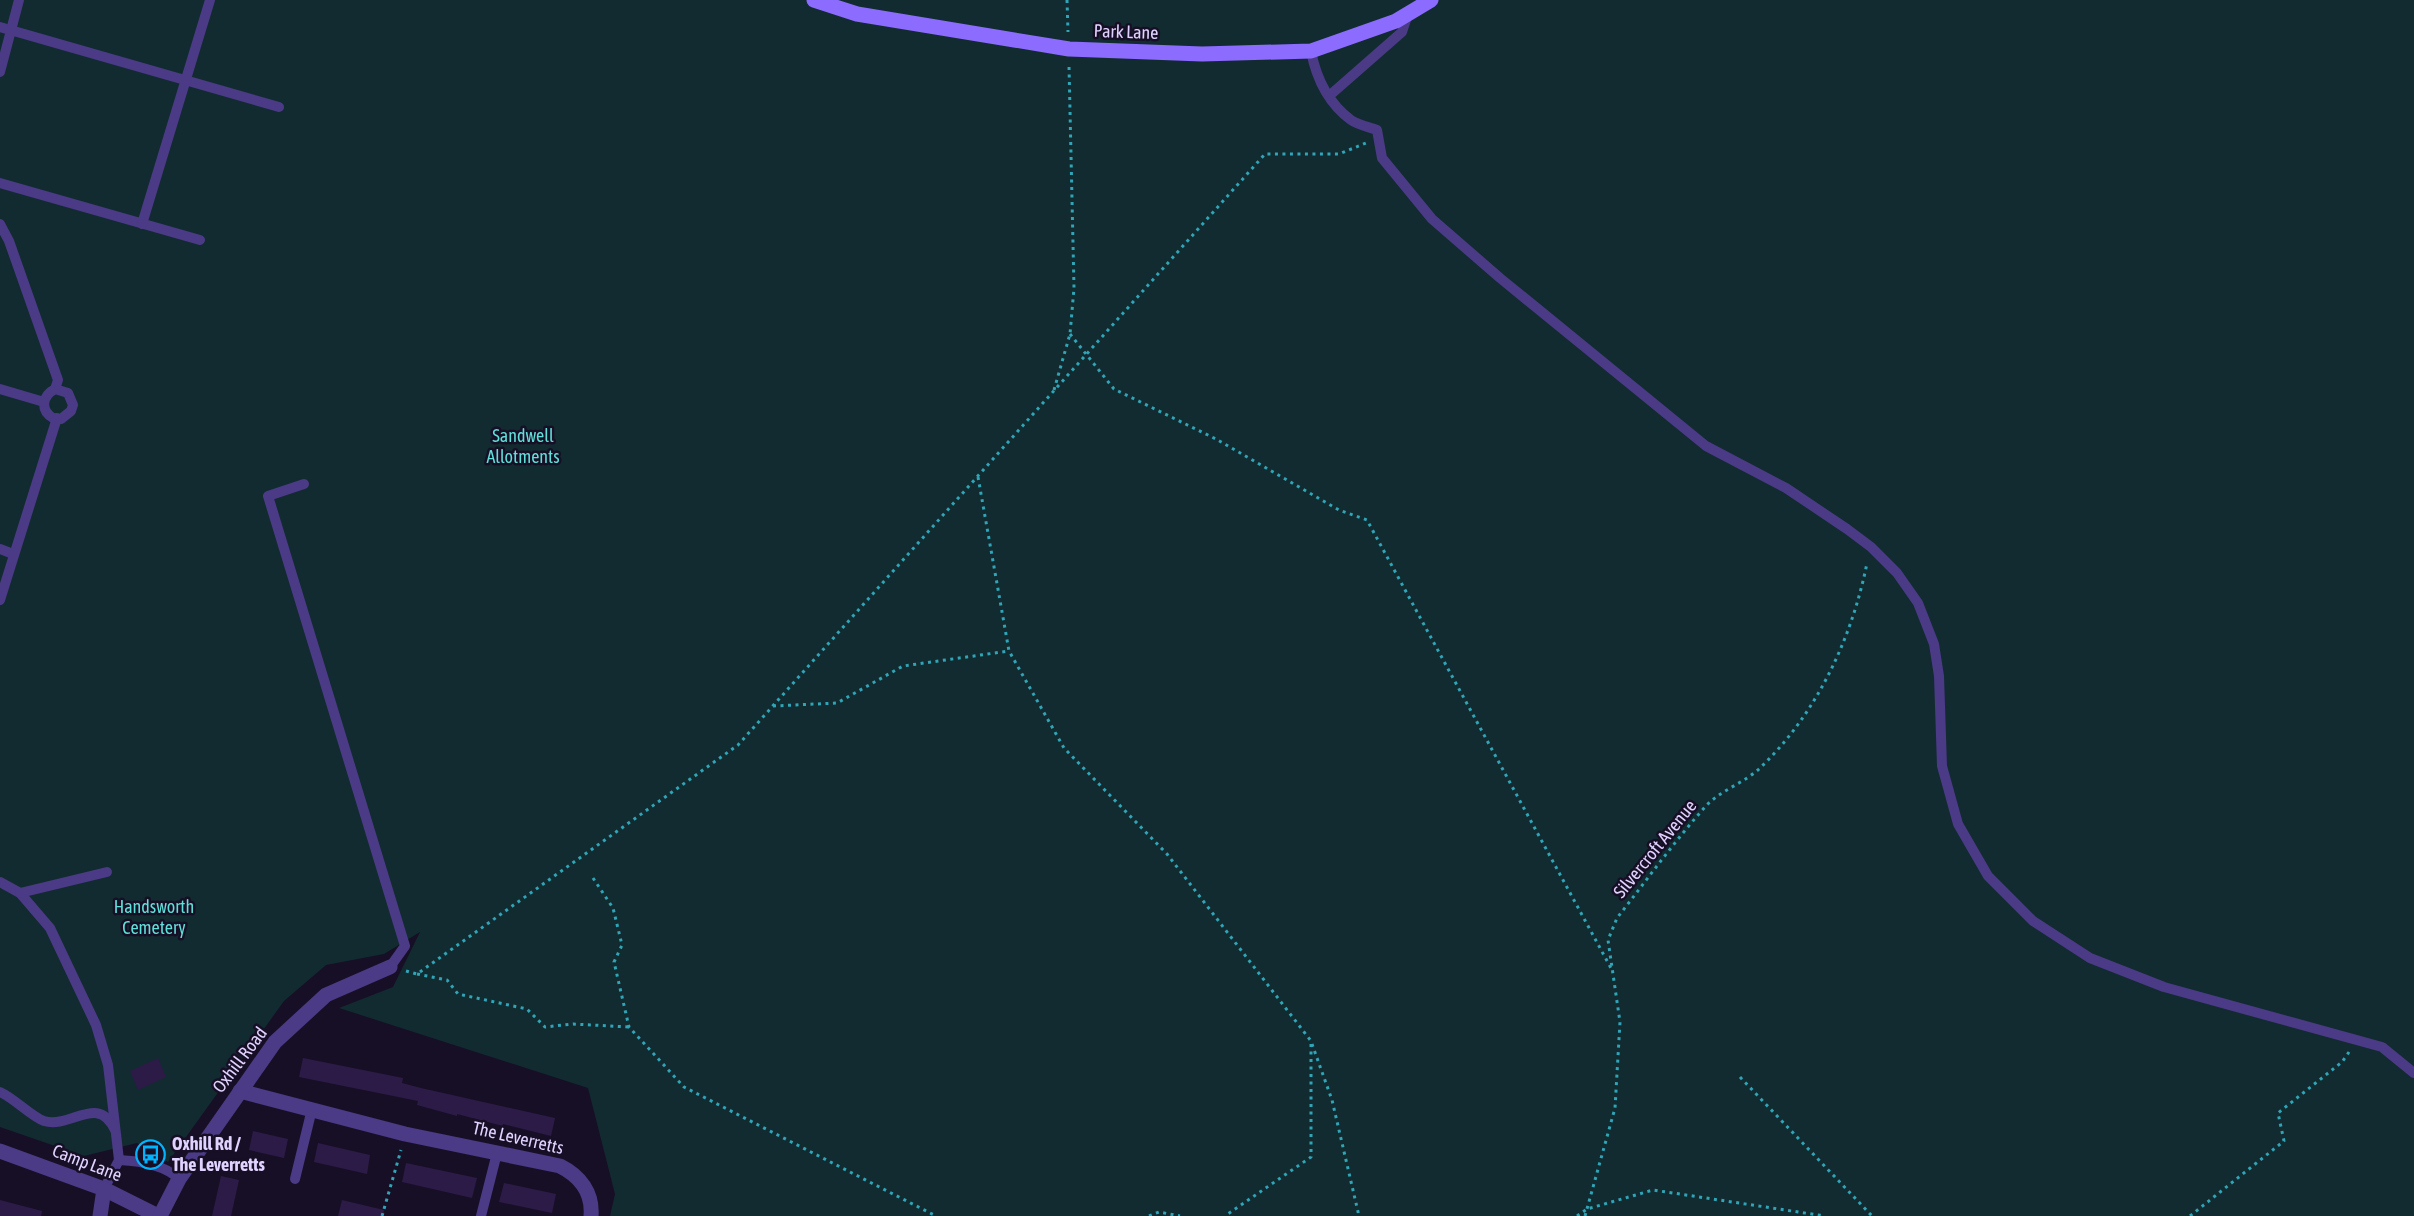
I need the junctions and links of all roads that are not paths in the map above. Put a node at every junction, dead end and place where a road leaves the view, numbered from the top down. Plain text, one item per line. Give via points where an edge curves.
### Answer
1 (19, 0) edge
2 (210, 0) edge
3 (814, 0) edge
4 (1431, 0) edge
5 (1408, 14) junction
6 (5, 28) edge
7 (1311, 51) junction
8 (0, 72) edge
9 (186, 79) junction
10 (1329, 96) junction
11 (279, 107) dead end
12 (0, 183) edge
13 (0, 224) edge
14 (142, 224) junction
15 (200, 240) dead end
16 (0, 389) edge
17 (55, 389) junction
18 (44, 402) junction
19 (57, 418) junction
20 (304, 484) dead end
21 (0, 549) edge
22 (13, 554) junction
23 (0, 600) edge
24 (107, 872) dead end
25 (0, 882) edge
26 (20, 893) junction
27 (390, 967) joint
28 (2414, 1073) edge
29 (240, 1091) junction
30 (0, 1092) edge
31 (312, 1109) junction
32 (117, 1134) junction
33 (0, 1151) edge
34 (497, 1153) junction
35 (119, 1160) junction
36 (179, 1179) junction
37 (295, 1179) dead end
38 (104, 1188) junction
39 (100, 1216) edge
40 (159, 1216) edge
41 (482, 1216) edge
42 (591, 1216) edge

1 - 6 lane
2 - 9 lane
3 - 7 street, Park Lane via 857,14 1069,49 1202,54
4 - 5 street, Park Lane
5 - 7 street, Park Lane
5 - 10 lane via 1402,32
6 - 8 lane
6 - 9 lane
7 - 10 lane via 1319,81
9 - 11 lane
9 - 14 lane
10 - 28 lane via 1351,120 1377,130 1382,158 1432,219 1509,285 1706,446 1786,488 1870,546 1897,573 1918,603 1935,644 1940,676 1942,766 1958,824 1988,876 2033,921 2090,958 2164,987 2382,1047
12 - 14 lane
13 - 17 lane via 58,380
14 - 15 lane
16 - 18 lane
17 - 18 lane
17 - 19 lane via 68,393 73,405 67,416
18 - 19 lane via 44,409
19 - 22 lane
20 - 27 lane via 268,496 405,946
21 - 22 lane
22 - 23 lane
24 - 26 lane
25 - 26 lane
26 - 32 lane via 50,928 96,1025 108,1065
27 - 29 street, Oxhill Road via 326,995 275,1042
29 - 31 street, The Leverretts
29 - 36 street, Oxhill Road
30 - 32 lane via 42,1120 57,1123 86,1112 100,1114 111,1121
31 - 34 street, The Leverretts
31 - 37 lane
32 - 35 lane
33 - 38 street, Camp Lane
34 - 41 lane
34 - 42 street, The Leverretts via 571,1171 588,1194
35 - 36 lane via 139,1161 173,1173
35 - 38 lane
36 - 40 street, Oxhill Road
38 - 39 street
38 - 40 street, Camp Lane

